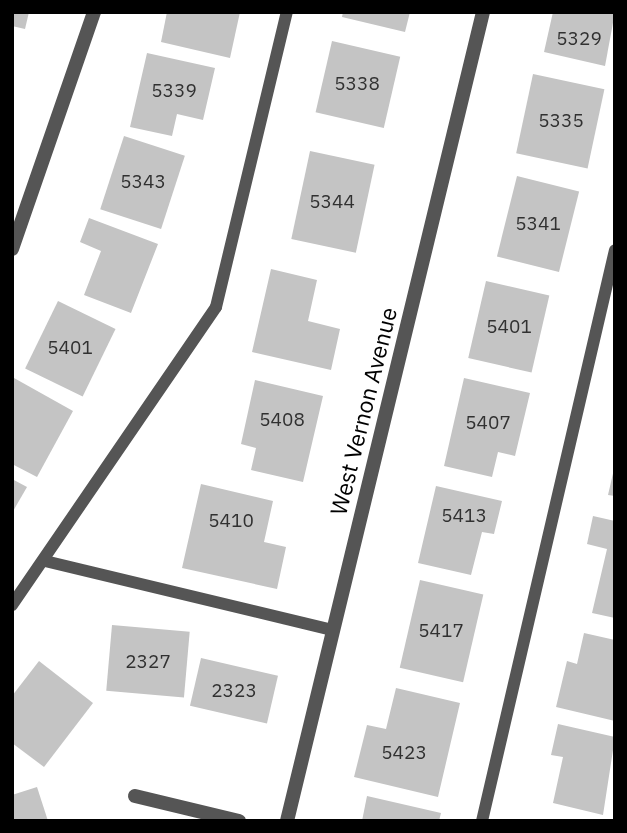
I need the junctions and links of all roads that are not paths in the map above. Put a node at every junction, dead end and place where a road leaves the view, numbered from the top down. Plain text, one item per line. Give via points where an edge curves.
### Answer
1 (94, 12) edge
2 (287, 12) edge
3 (483, 12) edge
4 (12, 249) edge
5 (615, 250) edge
6 (45, 562) junction
7 (12, 605) edge
8 (333, 630) junction
9 (135, 796) dead end
10 (239, 821) edge
11 (287, 821) edge
12 (482, 821) edge

1 - 4 street
2 - 6 lane via 216,307
3 - 8 street, West Vernon Avenue
5 - 12 lane
6 - 7 lane
6 - 8 lane
8 - 11 street, West Vernon Avenue
9 - 10 street

